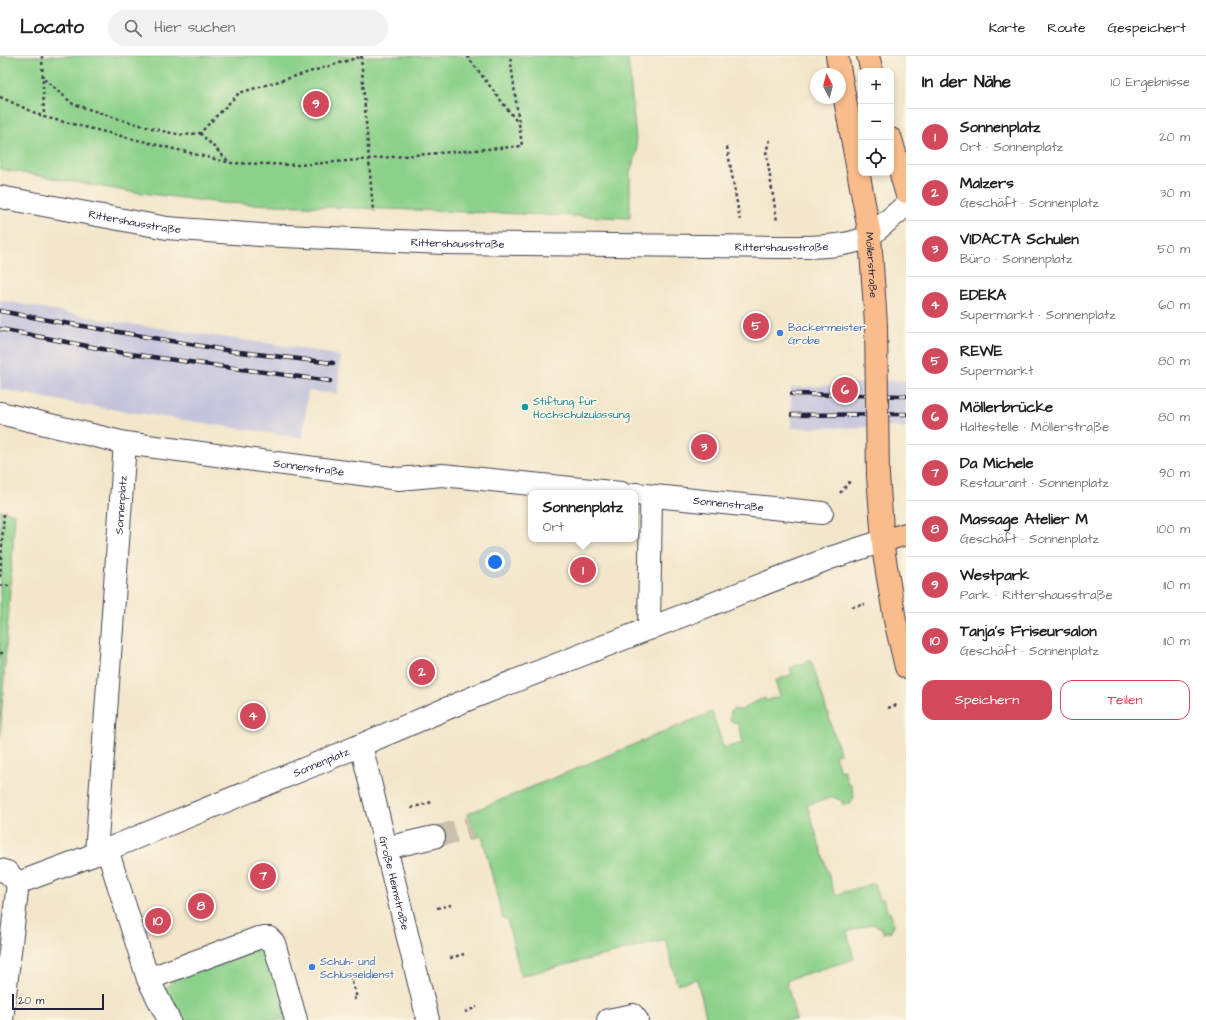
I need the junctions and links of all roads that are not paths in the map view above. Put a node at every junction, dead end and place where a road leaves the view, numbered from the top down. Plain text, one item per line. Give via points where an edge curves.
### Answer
1 (837, 56) edge
2 (868, 56) edge
3 (871, 68) edge
4 (892, 140) edge
5 (906, 192) edge
6 (0, 197) edge
7 (906, 205) edge
8 (870, 236) junction
9 (0, 413) edge
10 (125, 443) junction
11 (591, 490) edge
12 (643, 495) edge
13 (822, 513) dead end
14 (906, 534) edge
15 (883, 541) junction
16 (650, 629) junction
17 (906, 667) edge
18 (361, 745) junction
19 (434, 837) tunnel mouth
20 (386, 848) junction
21 (102, 852) junction
22 (0, 870) edge
23 (18, 883) junction
24 (148, 979) junction
25 (2, 1020) edge
26 (169, 1020) edge
27 (296, 1020) edge
28 (428, 1020) edge
29 (608, 1020) edge
30 (637, 1020) edge

1 - 8 main road, Möllerstraße
2 - 3 main road
4 - 5 main road
6 - 8 street, Rittershausstraße via 167,228 375,241 814,247 838,245
7 - 8 street, Rittershausstraße
8 - 15 main road, Möllerstraße, bridge via 876,324 878,476
9 - 10 street, Sonnenstraße
10 - 11 street, Sonnenstraße via 399,479 442,475
10 - 21 street, Sonnenplatz
12 - 13 street, Sonnenstraße
12 - 16 street
14 - 15 main road
15 - 16 street, Sonnenplatz via 830,558
15 - 17 main road, Möllerstraße via 895,620
16 - 18 street, Sonnenplatz via 474,697
18 - 20 street, Große Heimstraße
18 - 21 street, Sonnenplatz
19 - 20 street
20 - 28 street, Große Heimstraße
21 - 23 street, Sonnenplatz
21 - 24 street
22 - 23 street via 7,872
23 - 25 street
24 - 26 street
24 - 27 street via 258,938 269,938 274,943
29 - 30 street via 629,1015 636,1017

